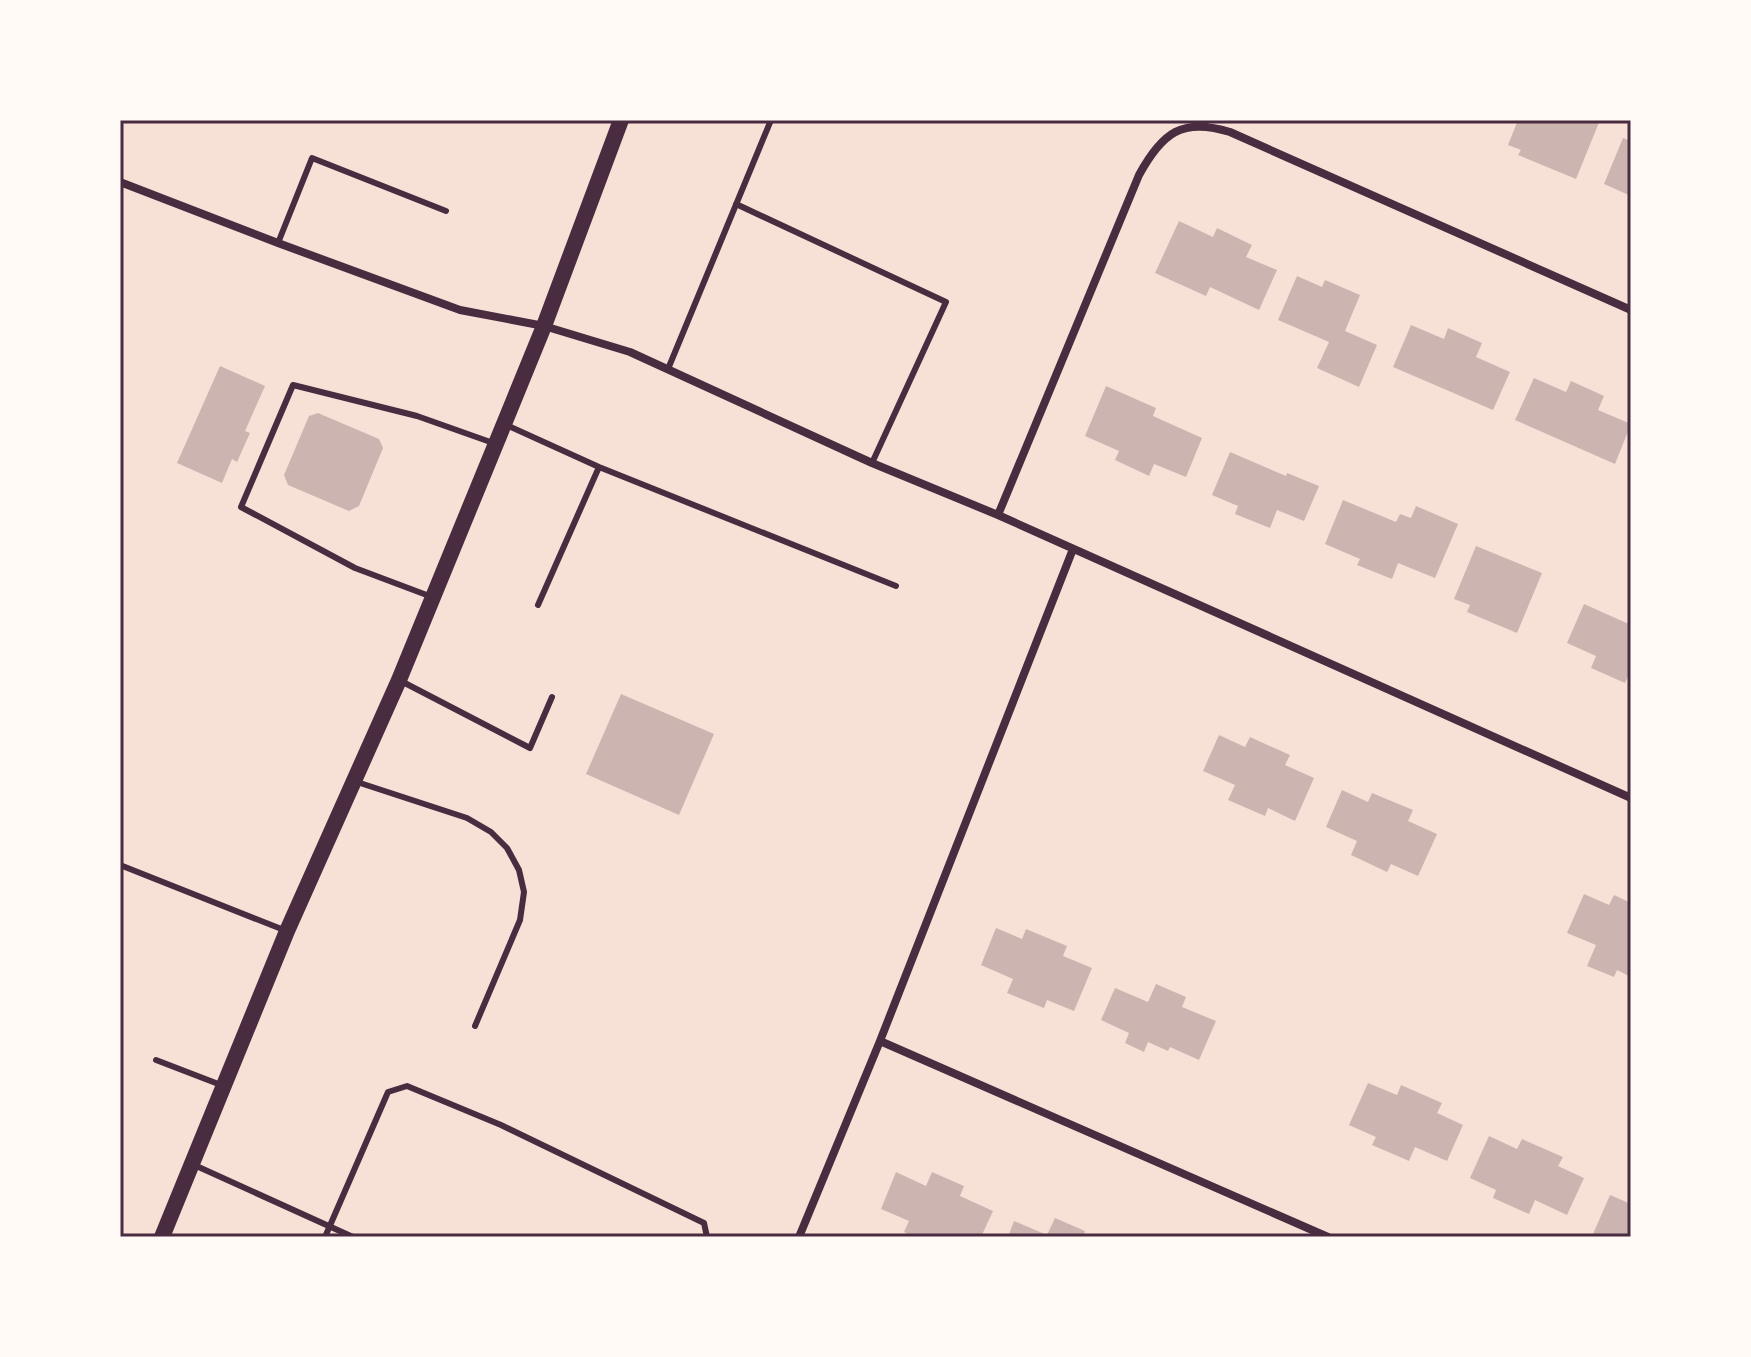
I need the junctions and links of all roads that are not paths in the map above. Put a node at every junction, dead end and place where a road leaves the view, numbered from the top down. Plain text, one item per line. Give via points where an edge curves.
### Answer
1 (621, 120) edge
2 (771, 120) edge
3 (120, 182) edge
4 (736, 204) junction
5 (446, 211) dead end
6 (278, 243) junction
7 (1631, 310) edge
8 (544, 326) junction
9 (668, 369) junction
10 (504, 424) junction
11 (496, 444) junction
12 (872, 463) junction
13 (599, 467) junction
14 (998, 515) junction
15 (1073, 549) junction
16 (896, 586) dead end
17 (432, 597) junction
18 (538, 605) dead end
19 (399, 680) junction
20 (552, 697) dead end
21 (354, 781) junction
22 (1631, 798) edge
23 (120, 865) edge
24 (287, 931) junction
25 (475, 1026) dead end
26 (880, 1041) junction
27 (156, 1060) dead end
28 (224, 1086) junction
29 (192, 1164) junction
30 (330, 1226) junction
31 (162, 1237) edge
32 (325, 1237) edge
33 (353, 1237) edge
34 (707, 1237) edge
35 (799, 1237) edge
36 (1328, 1237) edge

1 - 8 main road
2 - 4 lane
3 - 6 street
4 - 9 lane
4 - 12 lane via 946,302
5 - 6 lane via 312,158
6 - 8 street via 460,310
7 - 14 street via 1230,132 1182,128 1159,144 1139,175
8 - 9 street
8 - 10 main road
9 - 12 street
10 - 11 main road
10 - 13 lane
11 - 17 main road
11 - 17 lane via 417,416 293,385 241,507 355,568
12 - 14 street
13 - 16 lane
13 - 18 lane
14 - 15 street
15 - 22 street
15 - 26 street
17 - 19 main road
19 - 20 lane via 530,748
19 - 21 main road
21 - 24 main road
21 - 25 lane via 467,818 491,832 519,870 524,892 520,920
23 - 24 lane
24 - 28 main road
26 - 35 street
26 - 36 street
27 - 28 lane
28 - 29 main road
29 - 30 lane
29 - 31 main road
30 - 32 lane
30 - 33 lane
30 - 34 lane via 388,1092 407,1086 704,1223

